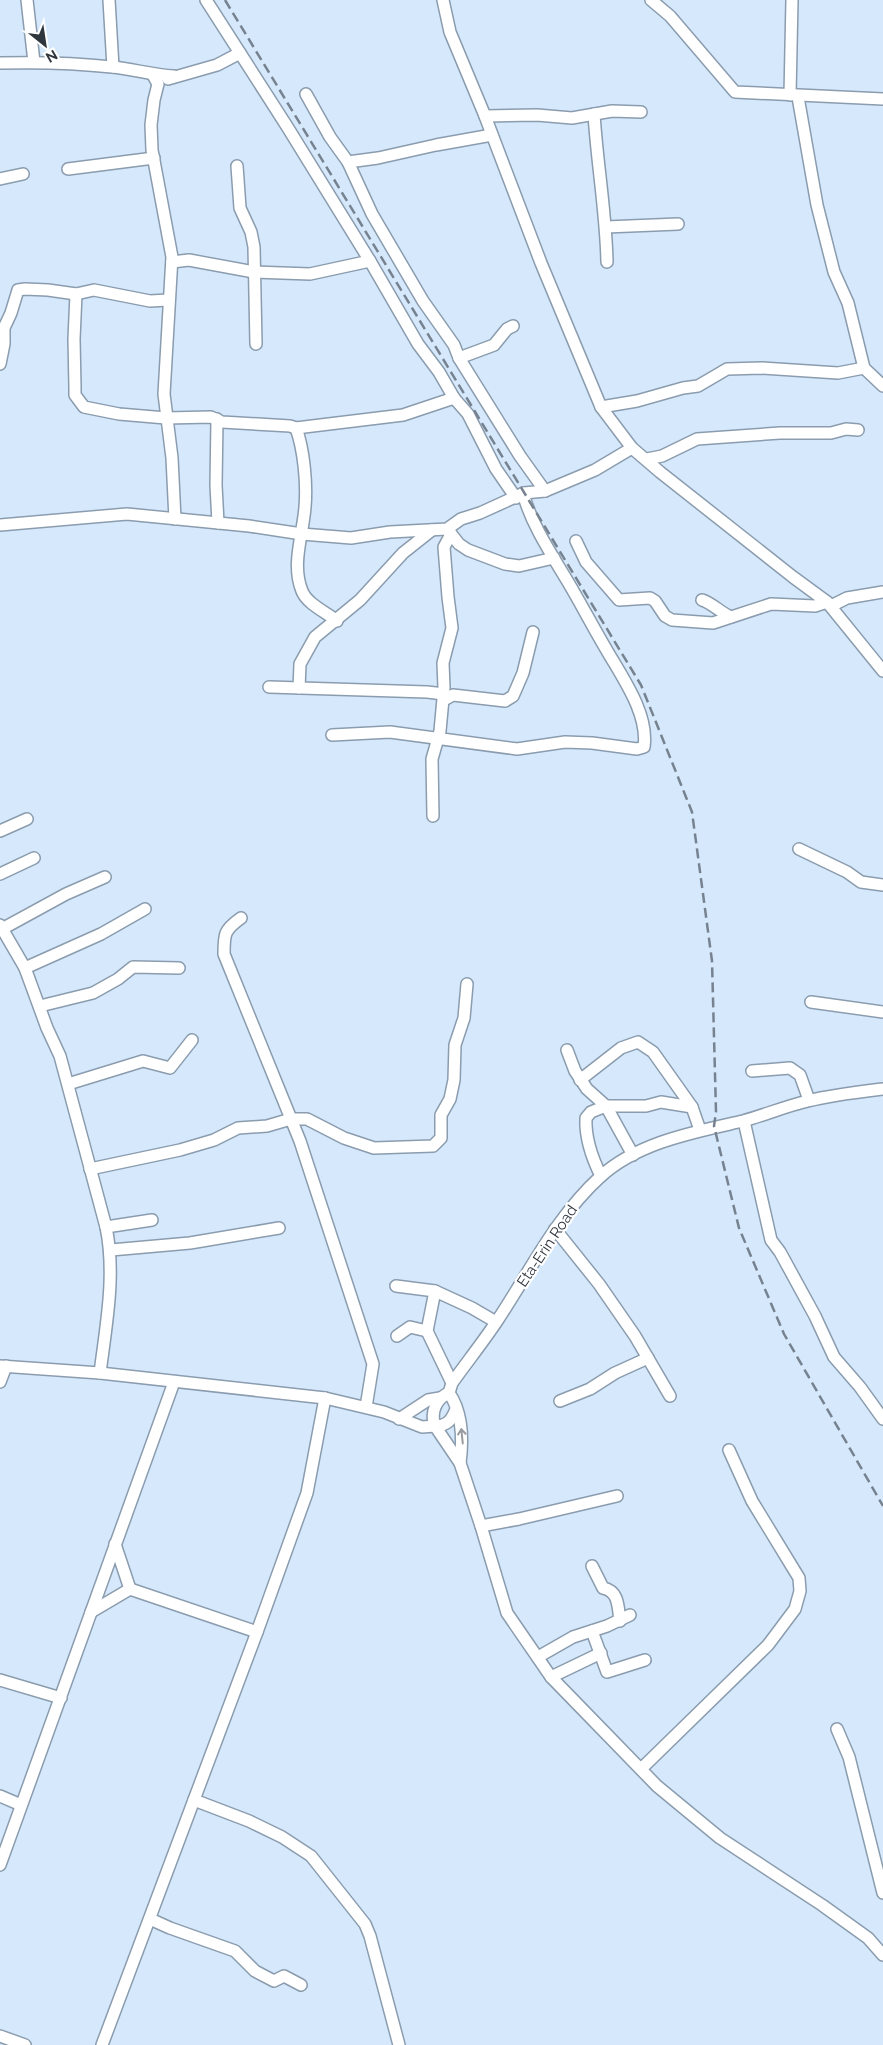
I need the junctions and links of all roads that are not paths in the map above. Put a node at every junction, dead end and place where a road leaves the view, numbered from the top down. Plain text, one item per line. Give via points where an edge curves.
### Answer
1 (28, 0) edge
2 (109, 0) edge
3 (206, 0) edge
4 (443, 0) edge
5 (651, 0) edge
6 (792, 0) edge
7 (240, 53) junction
8 (34, 62) junction
9 (0, 63) edge
10 (113, 67) junction
11 (155, 79) junction
12 (306, 94) dead end
13 (794, 96) junction
14 (883, 99) edge
15 (641, 112) dead end
16 (594, 114) junction
17 (485, 116) junction
18 (492, 136) junction
19 (154, 158) junction
20 (348, 162) junction
21 (237, 166) dead end
22 (68, 169) dead end
23 (24, 174) dead end
24 (0, 179) edge
25 (678, 224) dead end
26 (606, 227) junction
27 (370, 261) junction
28 (172, 262) junction
29 (607, 262) dead end
30 (254, 272) junction
31 (76, 294) junction
32 (168, 300) junction
33 (514, 326) dead end
34 (2, 327) edge
35 (256, 344) dead end
36 (459, 358) junction
37 (0, 364) edge
38 (864, 368) junction
39 (883, 386) edge
40 (454, 398) junction
41 (601, 406) junction
42 (166, 418) junction
43 (217, 419) junction
44 (296, 428) junction
45 (858, 430) dead end
46 (632, 448) junction
47 (647, 459) junction
48 (545, 491) junction
49 (520, 496) junction
50 (175, 519) junction
51 (218, 523) junction
52 (0, 525) edge
53 (432, 530) junction
54 (449, 531) junction
55 (302, 534) junction
56 (576, 540) dead end
57 (554, 558) junction
58 (883, 592) edge
59 (702, 600) dead end
60 (829, 604) junction
61 (731, 617) junction
62 (336, 621) junction
63 (533, 632) dead end
64 (883, 671) edge
65 (269, 687) dead end
66 (300, 688) junction
67 (444, 697) junction
68 (332, 735) dead end
69 (438, 738) junction
70 (432, 816) dead end
71 (27, 819) dead end
72 (0, 830) edge
73 (799, 848) dead end
74 (34, 858) dead end
75 (0, 874) edge
76 (105, 877) dead end
77 (883, 885) edge
78 (145, 909) dead end
79 (241, 918) dead end
80 (1, 927) edge
81 (25, 968) junction
82 (179, 968) dead end
83 (467, 984) dead end
84 (811, 1002) dead end
85 (40, 1006) junction
86 (883, 1012) edge
87 (192, 1040) dead end
88 (567, 1050) dead end
89 (752, 1071) dead end
90 (580, 1080) junction
91 (68, 1084) junction
92 (883, 1089) edge
93 (809, 1100) junction
94 (606, 1106) junction
95 (692, 1108) junction
96 (291, 1119) junction
97 (744, 1120) junction
98 (700, 1130) junction
99 (633, 1155) junction
100 (90, 1169) junction
101 (601, 1176) junction
102 (152, 1220) dead end
103 (106, 1227) junction
104 (279, 1228) dead end
105 (555, 1229) junction
106 (110, 1250) junction
107 (396, 1286) dead end
108 (435, 1291) junction
109 (496, 1322) junction
110 (427, 1331) junction
111 (397, 1336) dead end
112 (648, 1358) junction
113 (3, 1366) edge
114 (100, 1373) junction
115 (0, 1382) edge
116 (174, 1382) junction
117 (447, 1391) junction
118 (670, 1396) dead end
119 (326, 1398) junction
120 (560, 1401) dead end
121 (366, 1407) junction
122 (456, 1409) junction
123 (399, 1419) junction
124 (883, 1419) edge
125 (435, 1426) junction
126 (728, 1450) dead end
127 (460, 1463) junction
128 (617, 1496) dead end
129 (481, 1526) junction
130 (115, 1544) junction
131 (592, 1566) dead end
132 (130, 1589) junction
133 (91, 1612) junction
134 (592, 1631) junction
135 (257, 1632) junction
136 (601, 1653) junction
137 (538, 1657) junction
138 (644, 1660) dead end
139 (551, 1676) junction
140 (0, 1680) edge
141 (61, 1698) junction
142 (837, 1729) dead end
143 (641, 1769) junction
144 (0, 1796) edge
145 (194, 1800) junction
146 (21, 1805) junction
147 (0, 1865) edge
148 (883, 1893) edge
149 (150, 1919) junction
150 (883, 1955) edge
151 (301, 1985) dead end
152 (0, 2036) edge
153 (25, 2045) edge
154 (102, 2045) edge
155 (399, 2045) edge

1 - 8 street
2 - 10 street
3 - 7 street
4 - 17 street via 450,32
5 - 13 street via 670,16 735,92
6 - 13 street
7 - 11 street via 217,65
7 - 27 street
8 - 9 street
8 - 10 street
10 - 11 street
11 - 19 street via 151,125
12 - 20 street
13 - 14 street
13 - 38 street via 834,272 848,303
15 - 16 street
16 - 17 street via 572,118
16 - 26 street
17 - 18 street
18 - 20 street
18 - 41 street
19 - 22 street
19 - 28 street
20 - 36 street via 372,214
21 - 30 street via 240,208 254,247
23 - 24 street
25 - 26 street
26 - 29 street
27 - 30 street via 310,274
27 - 40 street
28 - 30 street via 189,260
28 - 32 street
30 - 35 street
31 - 32 street via 94,290 150,301
31 - 34 street via 18,290 11,313
31 - 42 street via 75,395 84,407
32 - 42 street
33 - 36 street via 507,329 494,345
34 - 37 street via 4,344
36 - 48 street
38 - 39 street
38 - 41 street via 838,373 727,369 698,386
40 - 44 street via 403,415
40 - 49 street via 468,414 496,469
41 - 46 street
42 - 43 street via 210,416
42 - 50 street
43 - 44 street
43 - 51 street
44 - 55 street via 305,476
45 - 47 street via 697,439 662,456
46 - 47 street
46 - 48 street via 595,470
47 - 60 street via 709,512
48 - 49 street
49 - 54 street via 461,519
49 - 57 street
50 - 51 street
50 - 52 street via 127,514
51 - 55 street
53 - 54 street
53 - 55 street via 351,538
53 - 62 street via 404,553
54 - 57 street via 468,550 504,564 520,566
54 - 67 street via 444,547 452,628 443,662
55 - 62 street via 297,557 302,592
56 - 61 street via 586,562 619,600 650,598 672,620 713,623
57 - 69 street via 627,685 644,722 644,747 565,742 517,749
58 - 60 street
59 - 61 street
60 - 61 street via 771,604
60 - 64 street
62 - 66 street via 315,638 300,664
63 - 67 street via 524,673 513,696 505,701 453,695
65 - 66 street
66 - 67 street via 427,692
67 - 69 street
68 - 69 street via 390,732
69 - 70 street via 432,759
71 - 72 street
73 - 77 street via 848,872 861,882
74 - 75 street
76 - 80 street
78 - 81 street via 101,934
79 - 96 street via 230,925 224,935 224,954
80 - 81 street
81 - 85 street
82 - 85 street via 133,967 93,993
83 - 96 street via 464,1018 455,1045 454,1080 450,1099 441,1115 441,1138 433,1146 374,1148 344,1138 307,1119
84 - 86 street
85 - 91 street
87 - 91 street via 170,1068 143,1061
88 - 90 street
89 - 93 street via 790,1068 800,1074
90 - 94 street
90 - 95 street via 621,1048 638,1042 653,1052
91 - 100 street
92 - 93 street, Eta-Erin Road
93 - 97 street, Eta-Erin Road
94 - 95 street via 646,1106 661,1102
94 - 99 street
94 - 101 street via 591,1112 586,1118 588,1142
95 - 98 street
96 - 100 street via 267,1126 238,1128 214,1140 180,1150
96 - 121 street via 373,1364
97 - 98 street, Eta-Erin Road
97 - 124 street via 771,1240 815,1316 834,1357
98 - 99 street, Eta-Erin Road
99 - 101 street, Eta-Erin Road
100 - 103 street
101 - 105 street, Eta-Erin Road
102 - 103 street
103 - 106 street
104 - 106 street via 190,1243
105 - 109 street, Eta-Erin Road
105 - 112 street via 599,1284
106 - 114 street
107 - 108 street
108 - 109 street
108 - 110 street
109 - 117 street, Eta-Erin Road
110 - 111 street via 410,1327
110 - 117 street
112 - 118 street
112 - 120 street
113 - 114 street
113 - 115 street
114 - 116 street
116 - 119 street
116 - 130 street
117 - 122 street
117 - 123 street
117 - 125 street via 434,1415
119 - 121 street
119 - 135 street via 307,1493
121 - 123 street
122 - 125 street via 448,1423
127 -> 122 street via 462,1431
123 - 125 street via 422,1427
125 - 127 street
126 - 143 street via 752,1501 799,1578 800,1591 795,1609 768,1645
127 - 129 street
128 - 129 street
129 - 137 street via 507,1613
130 - 132 street
130 - 133 street
131 - 134 street via 603,1588 614,1592 625,1618
132 - 133 street
132 - 135 street
133 - 141 street
134 - 136 street
134 - 137 street via 573,1637
135 - 145 street
136 - 138 street via 607,1672
136 - 139 street
137 - 139 street
139 - 143 street
140 - 141 street
141 - 146 street
142 - 148 street via 849,1757
143 - 150 street via 720,1838 822,1904 868,1938
144 - 146 street
145 - 149 street
145 - 155 street via 248,1820 310,1856 370,1936
146 - 147 street
149 - 151 street via 235,1951 255,1971 274,1982 284,1976
149 - 154 street
152 - 153 street

